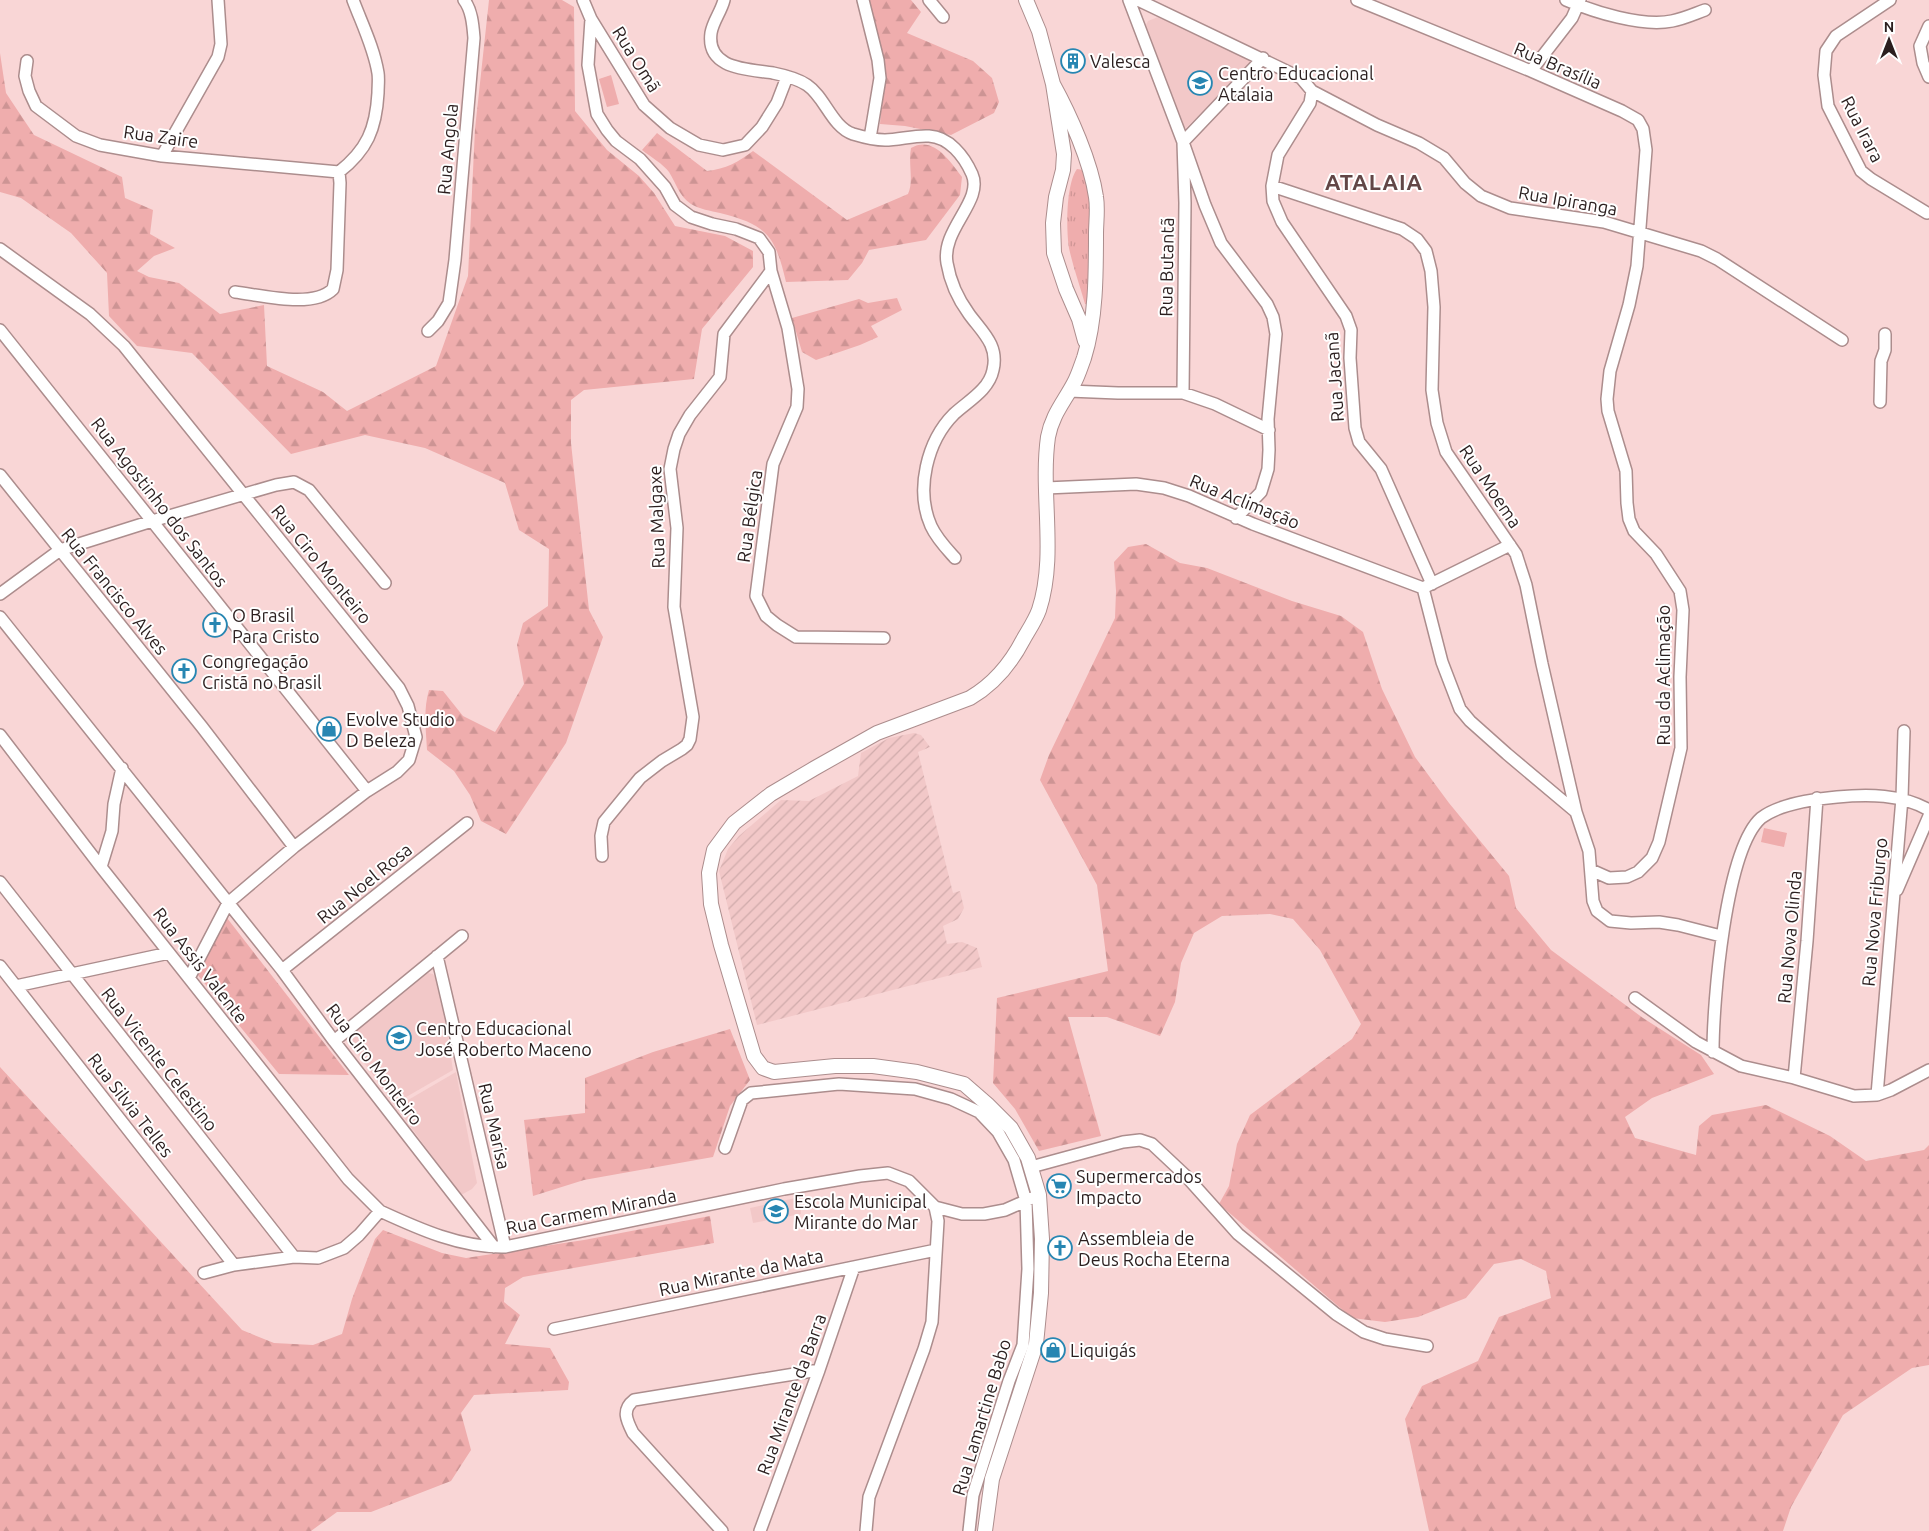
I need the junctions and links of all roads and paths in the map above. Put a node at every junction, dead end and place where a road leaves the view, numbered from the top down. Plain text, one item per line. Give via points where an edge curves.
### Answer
1 (218, 0) edge
2 (353, 0) edge
3 (464, 0) edge
4 (583, 0) edge
5 (724, 0) edge
6 (863, 0) edge
7 (929, 0) edge
8 (1026, 0) edge
9 (1129, 0) edge
10 (1138, 0) edge
11 (1357, 0) edge
12 (1566, 0) edge
13 (1890, 0) edge
14 (1579, 2) edge
15 (1705, 10) dead end
16 (943, 17) dead end
17 (591, 19) junction
18 (1929, 26) edge
19 (1925, 44) edge
20 (1262, 58) junction
21 (27, 61) dead end
22 (1531, 72) junction
23 (787, 77) junction
24 (1929, 77) edge
25 (1053, 84) junction
26 (1312, 91) junction
27 (870, 138) junction
28 (1183, 142) junction
29 (162, 156) junction
30 (1089, 167) junction
31 (1063, 170) junction
32 (339, 172) junction
33 (1272, 186) junction
34 (1927, 213) dead end
35 (1640, 232) junction
36 (0, 249) edge
37 (770, 271) junction
38 (234, 292) dead end
39 (0, 330) edge
40 (428, 331) dead end
41 (1885, 334) dead end
42 (1842, 340) dead end
43 (1086, 346) junction
44 (1069, 390) junction
45 (1183, 393) junction
46 (1880, 402) dead end
47 (1268, 430) junction
48 (0, 474) edge
49 (1046, 488) junction
50 (242, 494) junction
51 (1236, 518) junction
52 (152, 520) junction
53 (1510, 546) junction
54 (60, 550) junction
55 (955, 558) dead end
56 (385, 583) dead end
57 (1428, 586) junction
58 (0, 594) edge
59 (2, 623) edge
60 (884, 638) dead end
61 (1904, 731) dead end
62 (0, 735) edge
63 (122, 768) junction
64 (367, 791) junction
65 (1817, 798) junction
66 (1902, 798) junction
67 (1929, 810) edge
68 (1576, 812) junction
69 (1929, 816) edge
70 (467, 823) dead end
71 (294, 847) junction
72 (602, 856) dead end
73 (100, 867) junction
74 (1591, 870) junction
75 (0, 882) edge
76 (1893, 901) junction
77 (228, 903) junction
78 (462, 936) dead end
79 (1722, 936) junction
80 (169, 953) junction
81 (437, 956) junction
82 (0, 966) edge
83 (282, 970) junction
84 (70, 974) junction
85 (189, 978) junction
86 (16, 986) junction
87 (1635, 998) dead end
88 (334, 1041) junction
89 (1713, 1052) junction
90 (1929, 1070) edge
91 (917, 1072) junction
92 (1794, 1078) junction
93 (914, 1089) junction
94 (1877, 1095) junction
95 (725, 1148) dead end
96 (1032, 1167) junction
97 (1040, 1195) junction
98 (1026, 1201) junction
99 (935, 1206) junction
100 (380, 1211) junction
101 (500, 1247) junction
102 (936, 1250) junction
103 (294, 1256) junction
104 (234, 1265) junction
105 (854, 1267) junction
106 (204, 1273) dead end
107 (554, 1329) dead end
108 (1427, 1346) dead end
109 (819, 1370) junction
110 (722, 1531) edge
111 (760, 1531) edge
112 (866, 1531) edge
113 (969, 1531) edge
114 (985, 1531) edge

1 - 29 street via 221,44 218,57
2 - 32 street via 378,75 377,100 369,138 355,160
3 - 40 street, Rua Angola via 473,23 473,46 455,260 449,303
4 - 17 street, Rua Omã
5 - 23 street via 710,35 715,54 736,68
6 - 27 street via 880,78
7 - 16 street
8 - 25 street via 1039,32
9 - 28 street
10 - 20 street, Rua Ipiranga
11 - 22 street, Rua Brasília
12 - 14 street
13 - 34 street, Rua Irara via 1836,36 1826,51 1824,74 1828,106 1862,171 1871,180
14 - 15 street via 1610,15 1641,21 1671,21
14 - 22 street via 1572,18
17 - 23 street, Rua Omã via 644,105 670,128 699,145 723,150 745,145 762,127 777,103
17 - 37 street via 588,65 597,114 607,130 640,159 675,204 691,217 759,238 769,252
18 - 19 street
19 - 24 street via 1923,63
20 - 26 street, Rua Ipiranga via 1301,78
20 - 28 street
21 - 29 street, Rua Zaire via 25,76 29,91 36,106 54,121 76,136 100,145
22 - 35 street, Rua Brasília via 1638,120 1646,145
23 - 27 street via 815,92 846,131
25 - 30 street
25 - 31 street via 1064,154
26 - 33 street, Rua Jacanã via 1310,103 1278,155
26 - 35 street, Rua Ipiranga via 1444,158 1481,196 1510,208 1604,222
27 - 55 street via 885,140 929,136 942,139 957,149 975,180 974,191 948,243 946,260 951,284 993,346 993,370 984,388 941,430 929,454 924,480 930,524
28 - 45 street, Rua Butantã
28 - 47 street via 1204,205 1221,243 1267,304 1273,317 1276,334
29 - 32 street, Rua Zaire
30 - 31 street via 1079,162
30 - 43 street via 1096,198 1096,290
31 - 43 street via 1052,223 1054,253
32 - 38 street via 337,270 333,289 313,299
33 - 53 street, Rua Moema via 1402,230 1417,239 1426,251 1434,307 1432,390 1437,423 1446,452
33 - 57 street, Rua Jacanã via 1273,201 1282,222 1346,316 1351,330 1350,358 1359,442 1381,469
35 - 42 street, Rua Ipiranga via 1717,258
35 - 74 street, Rua da Aclimação via 1637,266 1610,371 1607,405 1626,471 1629,519 1634,531 1656,554 1680,591 1683,610 1681,748 1659,842 1652,858 1638,872 1627,877 1609,878
36 - 50 street, Rua Ciro Monteiro via 90,314 124,346
37 - 60 street, Rua Bélgica via 788,328 798,407 773,464 756,596 766,616 796,637
37 - 72 street, Rua Malgaxe via 724,334 720,377 679,434 670,469 677,528 674,607 693,717 690,739 682,749 640,778 604,822
39 - 52 street, Rua Agostinho dos Santos
41 - 46 street
43 - 44 street
44 - 45 street
44 - 49 street via 1053,418 1048,436
45 - 47 street via 1215,404
47 - 51 street via 1268,469 1261,492
48 - 54 street, Rua Francisco Alves
49 - 51 street, Rua Aclimação via 1136,484 1164,488
49 - 91 street via 1045,588 1038,612 1004,670 970,698 877,733 771,794 734,822 714,850 709,873 711,904 754,1056 762,1068 774,1072 873,1066
50 - 52 street
50 - 56 street via 288,482 309,490
50 - 64 street, Rua Ciro Monteiro via 399,688 408,706 416,737 409,760 397,772
51 - 57 street, Rua Aclimação
52 - 54 street
52 - 64 street, Rua Agostinho dos Santos
53 - 57 street
53 - 68 street, Rua Moema via 1516,554 1530,599
54 - 58 street
54 - 71 street, Rua Francisco Alves
57 - 68 street via 1442,662 1460,709
59 - 63 street, Rua Ciro Monteiro
61 - 66 street, Rua Nova Friburgo
62 - 73 street, Rua Assis Valente
63 - 73 street via 112,831
63 - 77 street, Rua Ciro Monteiro
64 - 71 street, Rua Ciro Monteiro
65 - 66 street via 1860,795
65 - 79 street via 1770,812 1753,827 1743,845
65 - 92 street, Rua Nova Olinda
66 - 67 street
66 - 76 street, Rua Nova Friburgo
68 - 74 street, Rua Moema via 1589,851
69 - 76 street
70 - 83 street, Rua Noel Rosa
71 - 77 street, Rua Ciro Monteiro
73 - 80 street, Rua Assis Valente
74 - 79 street, Rua Moema via 1597,911 1610,921 1669,924
75 - 84 street, Rua Vicente Celestino
76 - 94 street, Rua Nova Friburgo
77 - 83 street, Rua Ciro Monteiro
77 - 85 street
78 - 81 street
79 - 89 street
80 - 84 street
80 - 85 street, Rua Assis Valente
81 - 88 street
81 - 101 street, Rua Marisa
82 - 86 street, Rua Silvia Telles
83 - 88 street, Rua Ciro Monteiro
84 - 86 street
84 - 103 street, Rua Vicente Celestino
85 - 100 street, Rua Assis Valente via 348,1179
86 - 104 street, Rua Silvia Telles
87 - 89 street
88 - 101 street, Rua Ciro Monteiro
89 - 92 street via 1741,1066
90 - 94 street
91 - 93 street
91 - 96 street via 964,1084 1011,1128
92 - 94 street via 1854,1096
93 - 95 street, Rua Lamartine Babo via 839,1084 751,1093 742,1100
93 - 98 street, Rua Lamartine Babo via 978,1112 998,1132 1014,1160
96 - 97 street
96 - 108 street via 1123,1142 1140,1140 1152,1144 1238,1234 1336,1314 1364,1332
97 - 98 street, Rua Carmem Miranda
97 - 114 street via 1041,1293 1036,1344 992,1479
98 - 99 street, Rua Carmem Miranda via 984,1214 962,1214
98 - 113 street, Rua Lamartine Babo via 1028,1269 1023,1345 973,1495
99 - 101 street, Rua Carmem Miranda via 909,1181 888,1173 784,1189
99 - 102 street via 938,1221
100 - 101 street, Rua Carmem Miranda via 417,1228 468,1243
100 - 103 street via 344,1248 318,1258
102 - 105 street, Rua Mirante da Mata
102 - 112 street via 932,1322 869,1497
103 - 104 street
104 - 106 street
105 - 107 street, Rua Mirante da Mata
105 - 109 street, Rua Mirante da Barra
109 - 110 street via 634,1400 628,1405 627,1421 633,1433
109 - 111 street, Rua Mirante da Barra

